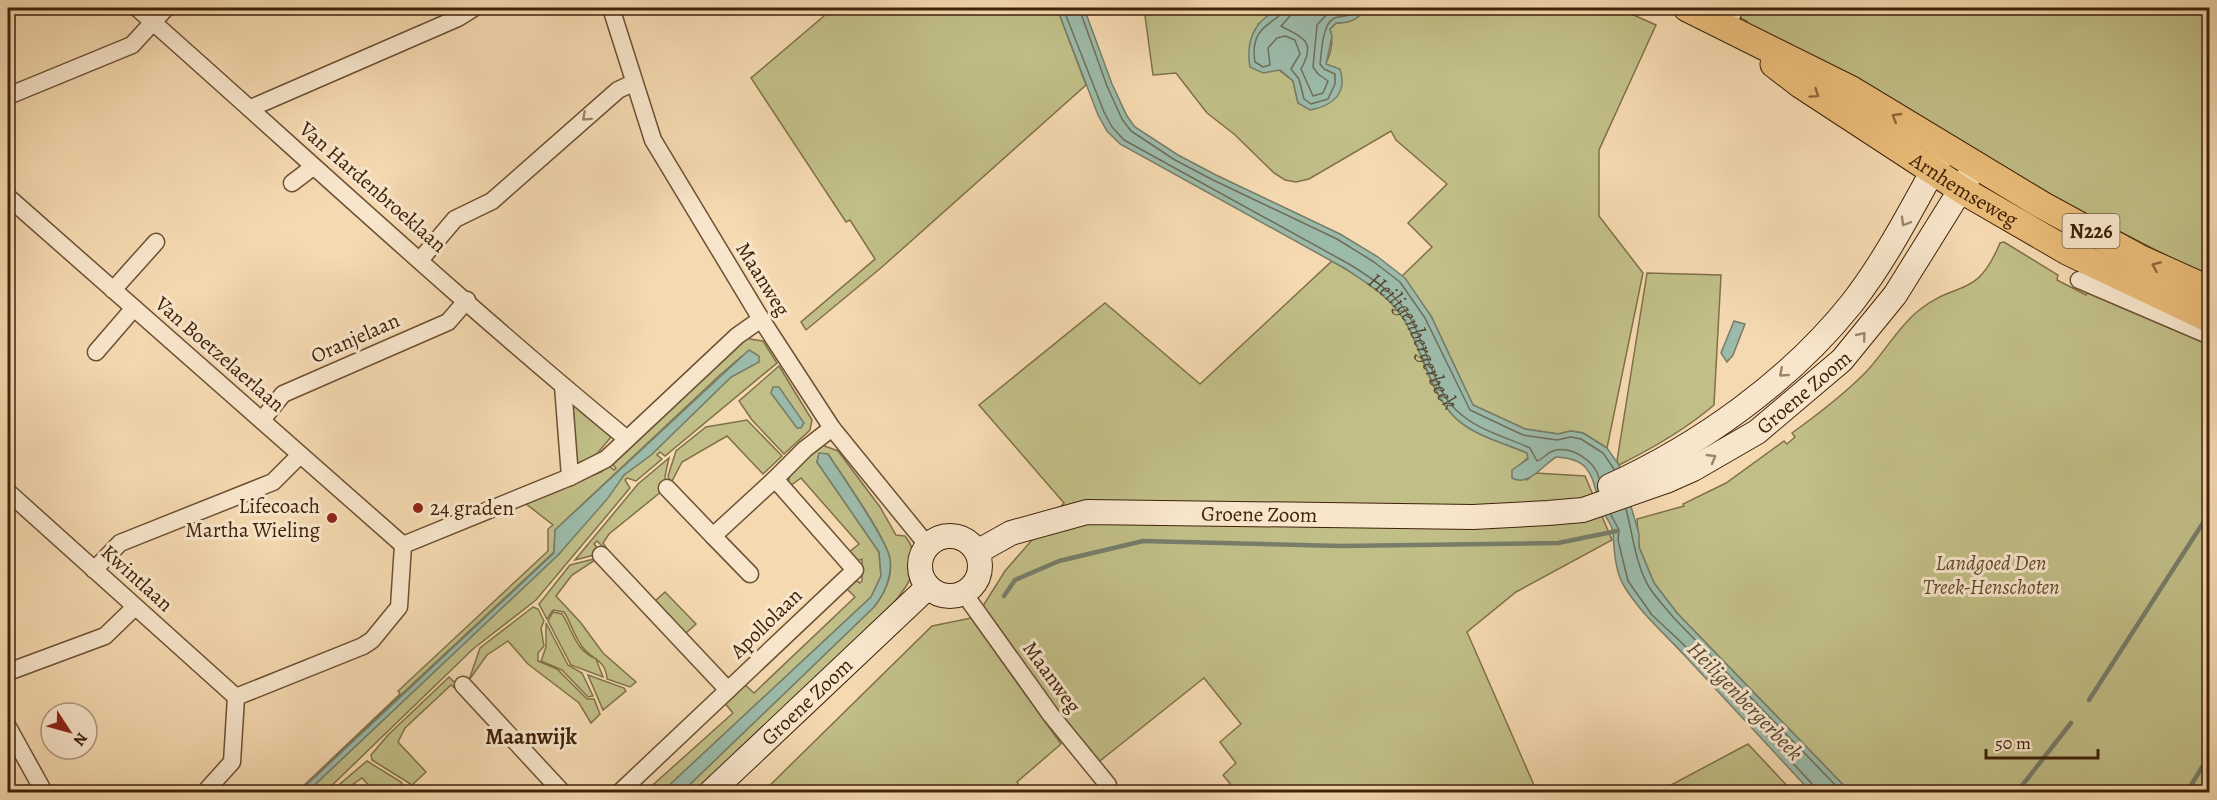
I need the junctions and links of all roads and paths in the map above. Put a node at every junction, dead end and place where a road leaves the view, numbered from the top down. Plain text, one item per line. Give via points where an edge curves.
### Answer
1 (137, 8) edge
2 (166, 8) edge
3 (474, 8) edge
4 (611, 8) edge
5 (1687, 8) edge
6 (153, 21) junction
7 (1732, 23) edge
8 (633, 82) junction
9 (8, 96) edge
10 (251, 108) junction
11 (1946, 147) junction
12 (1976, 165) junction
13 (313, 167) junction
14 (1933, 171) junction
15 (292, 183) dead end
16 (1962, 190) junction
17 (8, 197) edge
18 (156, 242) dead end
19 (421, 259) junction
20 (2079, 280) dead end
21 (2207, 287) edge
22 (113, 290) junction
23 (467, 300) junction
24 (134, 308) junction
25 (761, 319) junction
26 (2210, 319) edge
27 (2210, 336) edge
28 (96, 352) dead end
29 (563, 386) junction
30 (262, 420) junction
31 (832, 428) junction
32 (627, 439) junction
33 (300, 455) junction
34 (1663, 472) junction
35 (570, 477) junction
36 (775, 479) junction
37 (668, 488) dead end
38 (8, 492) edge
39 (713, 536) junction
40 (403, 545) junction
41 (928, 546) junction
42 (976, 552) junction
43 (601, 555) dead end
44 (94, 570) junction
45 (750, 574) dead end
46 (928, 586) junction
47 (963, 592) junction
48 (135, 607) junction
49 (8, 672) edge
50 (463, 685) dead end
51 (728, 690) junction
52 (236, 697) junction
53 (8, 728) edge
54 (1108, 785) dead end
55 (44, 792) edge
56 (204, 792) edge
57 (562, 792) edge
58 (620, 792) edge
59 (711, 792) edge

1 - 6 street, Van Hardenbroeklaan
2 - 6 street
3 - 10 street
4 - 8 street, Maanweg
5 - 7 main road, Arnhemseweg / N226
6 - 9 street via 132,45
6 - 10 street, Van Hardenbroeklaan
11 -> 7 main road, Arnhemseweg / N226
7 -> 14 main road, Arnhemseweg / N226 via 1800,84
8 -> 19 street via 618,90 492,201 455,219
8 - 25 street, Maanweg via 653,140
10 - 13 street, Van Hardenbroeklaan
11 - 12 main road, Arnhemseweg / N226
11 - 14 main road, Groene Zoom
12 - 16 main road, Groene Zoom
21 -> 12 main road, Arnhemseweg / N226 via 2141,259
13 - 15 street
13 - 19 street, Van Hardenbroeklaan
14 - 16 main road, Arnhemseweg / N226
14 -> 34 main road, Groene Zoom via 1886,254 1851,304 1804,354
16 - 26 main road, Arnhemseweg / N226 via 2069,252
34 -> 16 main road, Groene Zoom via 1693,469 1757,432 1842,360 1895,295
17 - 22 street, Van Boetzelaerlaan
18 - 22 street
19 - 23 street, Van Hardenbroeklaan
20 - 27 street
22 - 24 street, Van Boetzelaerlaan
23 - 29 street, Van Hardenbroeklaan
23 - 30 street, Oranjelaan via 448,322 283,394
24 - 28 street
24 - 30 street, Van Boetzelaerlaan
25 - 31 street, Maanweg
25 - 32 street via 737,336
29 - 32 street, Van Hardenbroeklaan
29 - 35 street
30 - 33 street, Van Boetzelaerlaan
31 - 36 street
31 - 41 street, Maanweg
32 - 35 street via 606,459
33 - 40 street, Van Boetzelaerlaan
33 - 44 street via 273,482 120,543
34 - 42 main road, Groene Zoom via 1581,505 1548,513 1473,517 1087,512 1011,533
35 - 40 street
36 - 39 street
36 - 51 street, Apollolaan via 855,570
37 - 39 street
38 - 44 street, Kwintlaan
39 - 45 street
40 - 52 street via 399,607 372,640
41 - 42 main road via 940,538 954,536 967,541
41 - 46 main road via 920,563
42 - 47 main road via 978,575
43 - 51 street
44 - 48 street, Kwintlaan
46 - 47 main road via 944,595
46 - 59 main road, Groene Zoom
47 - 54 street, Maanweg via 1051,715
48 - 49 street via 105,636
48 - 52 street, Kwintlaan
50 - 57 street
51 - 58 street, Apollolaan
52 - 56 street via 232,762
53 - 55 street

